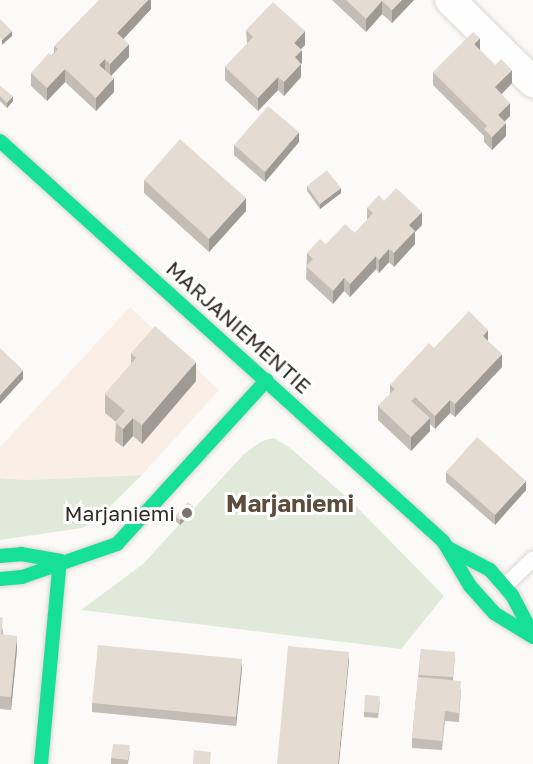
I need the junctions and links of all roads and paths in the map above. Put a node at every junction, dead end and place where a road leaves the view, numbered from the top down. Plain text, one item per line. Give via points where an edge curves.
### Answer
1 (450, 0) edge
2 (533, 82) edge
3 (0, 141) edge
4 (267, 380) junction
5 (447, 547) junction
6 (0, 556) edge
7 (533, 558) edge
8 (60, 561) junction
9 (0, 579) edge
10 (504, 586) junction
11 (533, 636) edge
12 (41, 764) edge

1 - 2 street
3 - 4 street, MARJANIEMENTIE
4 - 5 street, MARJANIEMENTIE
4 - 8 street via 131,532 99,552
5 - 10 street, MARJANIEMENTIE via 490,570
5 - 11 street, MARJANIEMENTIE via 470,585 494,613
6 - 8 street via 21,554
7 - 10 lane
8 - 9 street via 22,577
8 - 12 street
10 - 11 street, MARJANIEMENTIE

